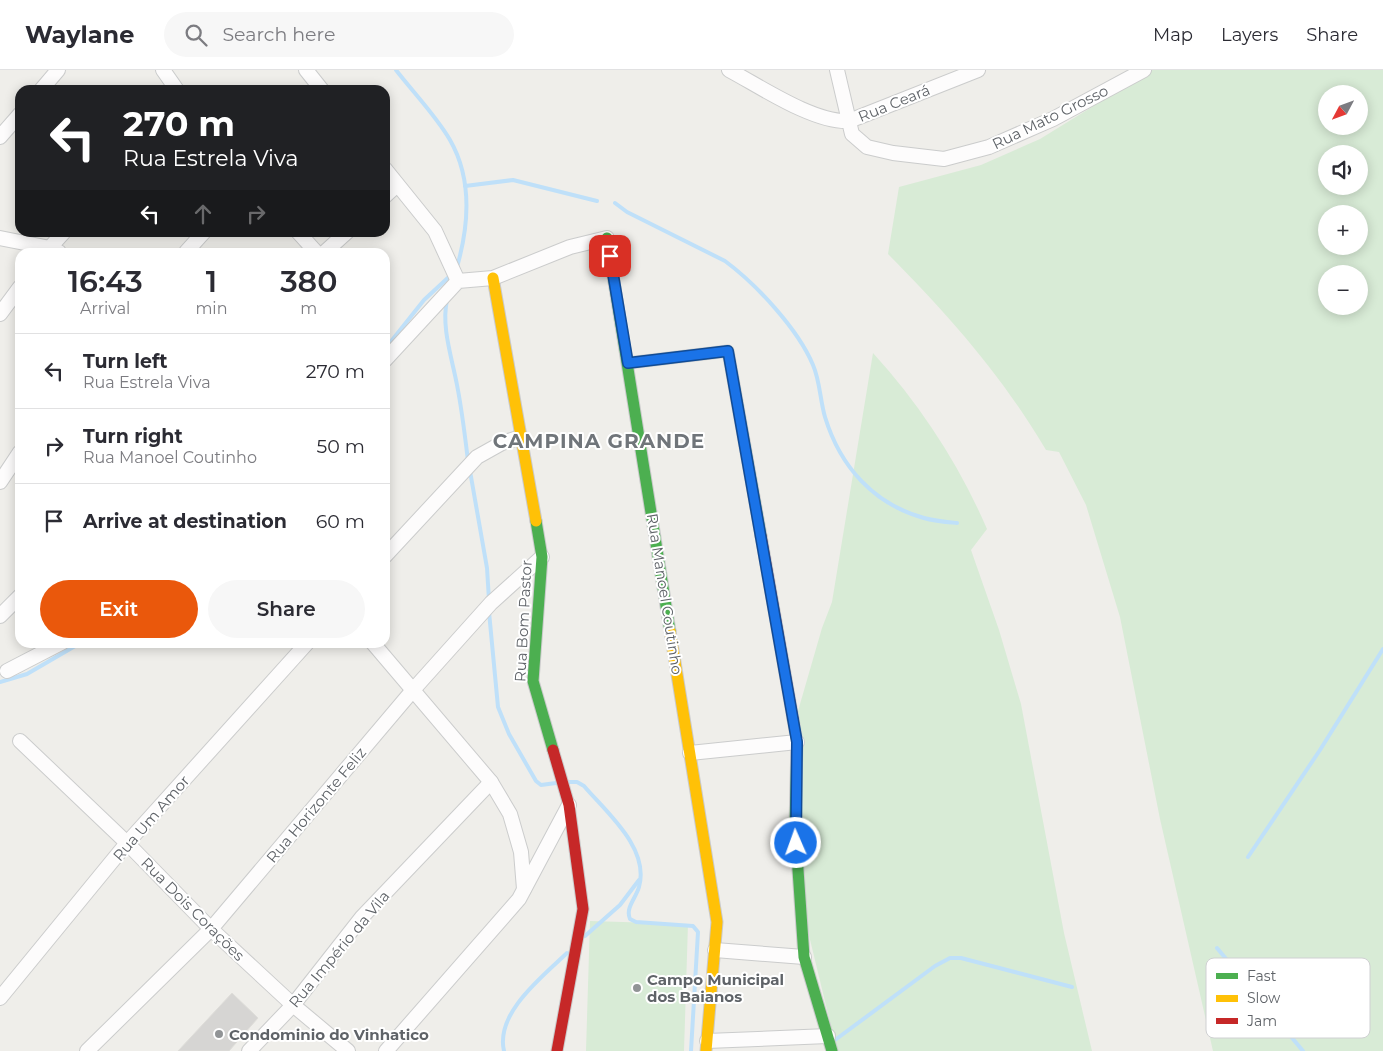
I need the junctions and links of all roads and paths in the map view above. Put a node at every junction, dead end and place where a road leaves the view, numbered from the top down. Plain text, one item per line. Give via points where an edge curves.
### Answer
1 (58, 70) edge
2 (163, 70) edge
3 (306, 70) edge
4 (728, 70) edge
5 (837, 70) edge
6 (978, 70) edge
7 (1144, 70) edge
8 (45, 85) edge
9 (174, 85) edge
10 (318, 85) edge
11 (15, 120) edge
12 (849, 121) junction
13 (0, 137) edge
14 (390, 176) edge
15 (397, 185) junction
16 (390, 191) edge
17 (61, 237) edge
18 (200, 237) edge
19 (302, 237) edge
20 (342, 237) edge
21 (0, 238) edge
22 (607, 238) joint
23 (40, 248) edge
24 (54, 248) edge
25 (190, 248) edge
26 (312, 248) edge
27 (330, 248) edge
28 (493, 278) junction
29 (458, 281) junction
30 (15, 294) edge
31 (0, 314) edge
32 (390, 355) edge
33 (628, 363) junction
34 (521, 437) junction
35 (15, 460) edge
36 (0, 482) edge
37 (390, 551) edge
38 (542, 557) junction
39 (15, 601) edge
40 (0, 616) edge
41 (51, 648) edge
42 (303, 648) edge
43 (377, 648) edge
44 (6, 671) dead end
45 (413, 690) junction
46 (20, 741) dead end
47 (797, 742) junction
48 (690, 752) junction
49 (491, 782) junction
50 (569, 805) junction
51 (127, 844) junction
52 (524, 889) junction
53 (211, 929) junction
54 (715, 950) junction
55 (804, 957) junction
56 (0, 998) edge
57 (293, 1006) junction
58 (828, 1036) junction
59 (706, 1046) edge
60 (87, 1051) edge
61 (248, 1051) edge
62 (348, 1051) edge
63 (386, 1051) edge
64 (557, 1051) edge
65 (832, 1051) edge

1 - 8 street
2 - 9 street
3 - 10 street
4 - 12 street, Rua Ceará via 812,113 829,120
5 - 12 street, Rua Mato Grosso
6 - 12 street, Rua Ceará
7 - 12 street, Rua Mato Grosso via 1052,119 989,147 944,158 893,154 867,147 852,134
11 - 13 street
14 - 15 street
15 - 16 street
15 - 29 street via 435,231
17 - 24 street
18 - 25 street
19 - 26 street
20 - 27 street
21 - 23 street
22 - 28 street via 570,248
22 - 33 street, Rua Manoel Coutinho
28 - 29 street
28 - 34 street, Rua Bom Pastor
29 - 32 street
30 - 31 street
33 - 47 street via 728,351
33 - 48 street, Rua Manoel Coutinho
34 - 37 street via 477,457
34 - 38 street, Rua Bom Pastor
35 - 36 street
38 - 45 street, Rua Horizonte Feliz via 491,603
38 - 50 street, Rua Bom Pastor via 533,681
39 - 40 street
41 - 44 street
42 - 51 street, Rua Um Amor
43 - 45 street
45 - 49 street
45 - 53 street, Rua Horizonte Feliz
46 - 51 street, Rua Dois Corações
47 - 48 street
47 - 55 street via 795,826
48 - 54 street, Rua Manoel Coutinho via 717,922
49 - 52 street via 510,814 521,852
49 - 57 street, Rua Império da Vila via 362,917
50 - 52 street
50 - 64 street, Rua Bom Pastor via 583,909
51 - 53 street, Rua Dois Corações
51 - 56 street, Rua Um Amor
52 - 63 street via 518,900
53 - 57 street, Rua Dois Corações
53 - 60 street, Rua Horizonte Feliz
54 - 55 street
54 - 59 street, Rua Manoel Coutinho
55 - 58 street
57 - 61 street, Rua Império da Vila
57 - 62 street, Rua Dois Corações
58 - 59 street
58 - 65 street

